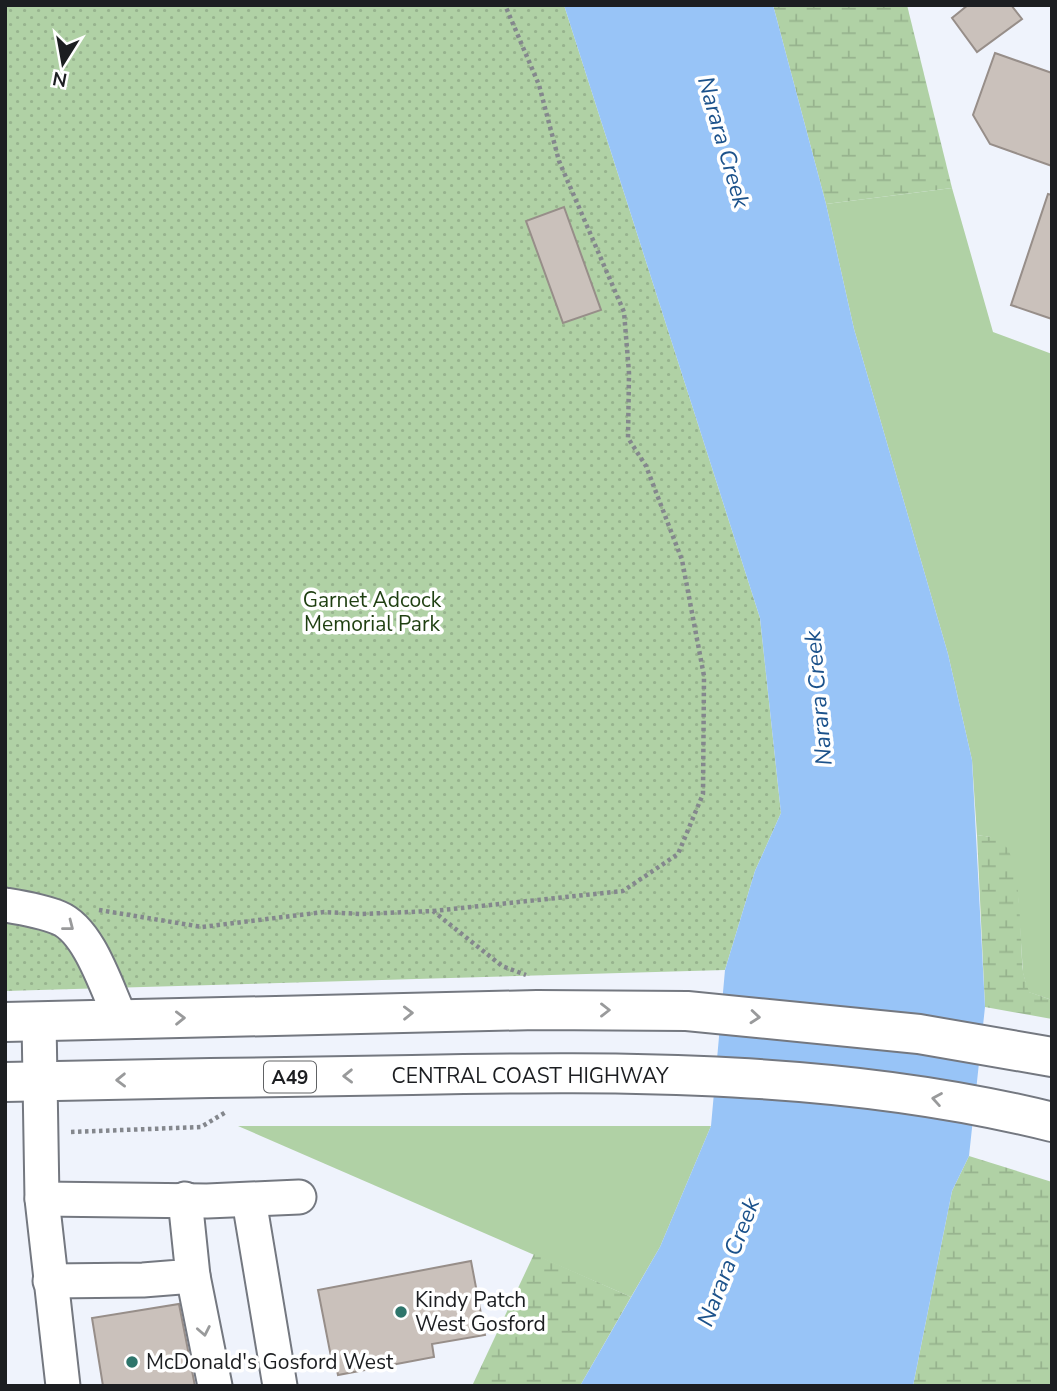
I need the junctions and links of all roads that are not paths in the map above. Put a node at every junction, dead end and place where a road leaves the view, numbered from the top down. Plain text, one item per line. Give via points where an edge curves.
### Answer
1 (5, 905) edge
2 (121, 1019) junction
3 (22, 1021) edge
4 (1052, 1057) edge
5 (23, 1081) edge
6 (1052, 1122) edge
7 (299, 1197) dead end
8 (42, 1199) junction
9 (186, 1199) junction
10 (249, 1200) junction
11 (193, 1276) junction
12 (50, 1281) junction
13 (56, 1321) junction
14 (63, 1386) edge
15 (88, 1386) edge
16 (215, 1386) edge
17 (280, 1386) edge

1 -> 2 lane via 61,919 76,930 86,942
2 - 3 highway
2 -> 4 highway via 687,1011 897,1031
3 - 5 lane
6 -> 5 highway, CENTRAL COAST HIGHWAY / A49 via 921,1096 687,1076 539,1073
5 - 8 lane
7 - 10 lane
8 - 9 lane
8 - 12 lane
9 - 10 lane
9 - 11 lane
10 - 17 lane
11 - 12 lane
11 -> 16 lane
12 - 13 lane
13 - 14 lane
13 - 15 lane

